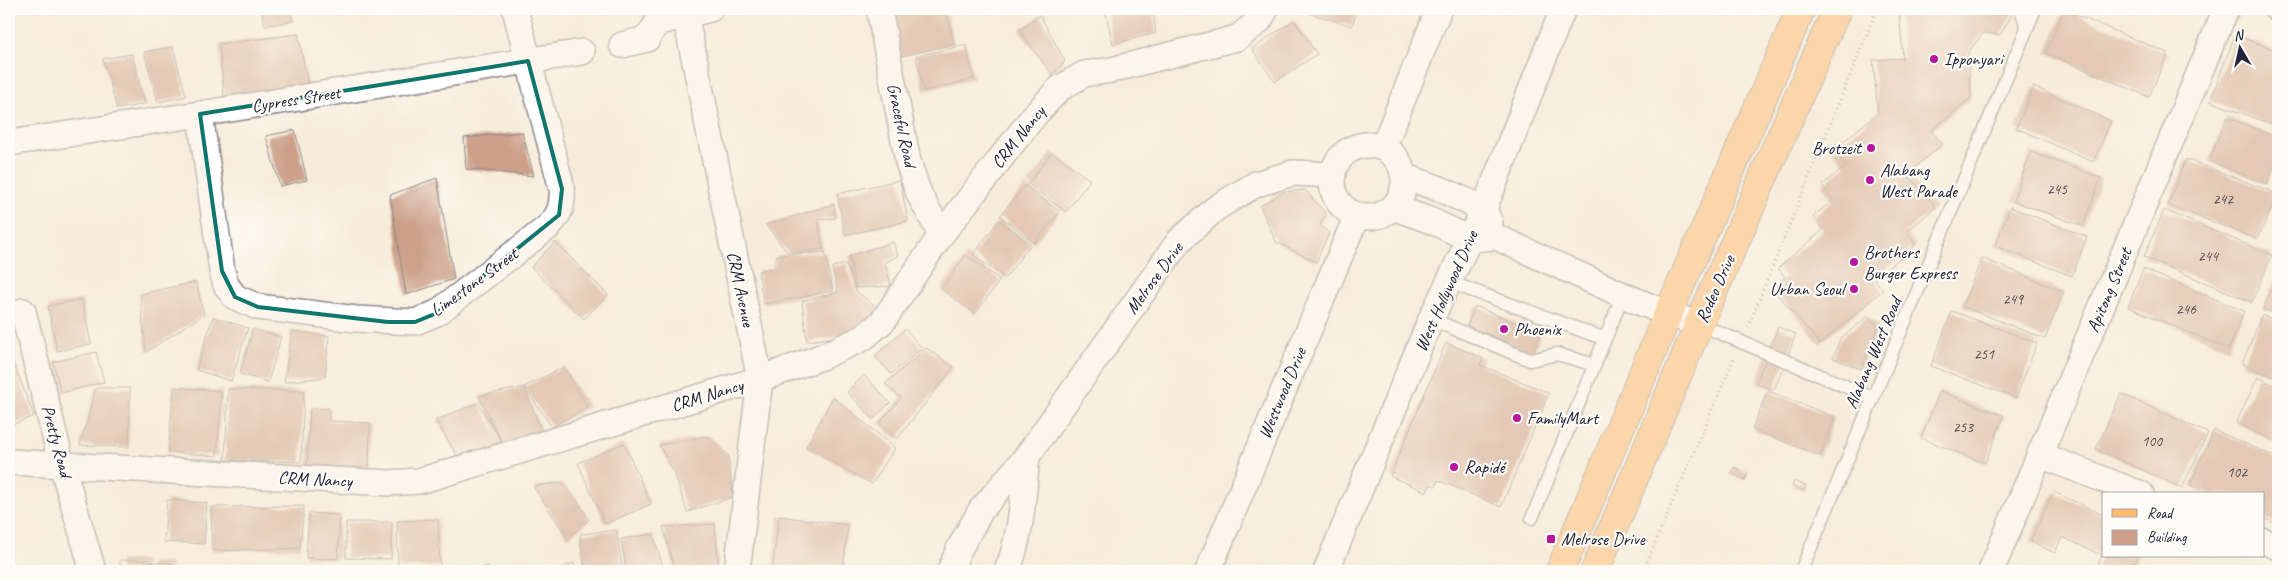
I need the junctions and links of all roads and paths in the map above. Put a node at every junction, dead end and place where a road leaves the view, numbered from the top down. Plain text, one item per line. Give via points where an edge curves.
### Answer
1 (514, 9) edge
2 (710, 9) edge
3 (880, 9) edge
4 (1266, 9) edge
5 (1439, 9) edge
6 (1563, 9) edge
7 (1801, 9) edge
8 (1837, 9) edge
9 (1877, 9) edge
10 (2021, 9) edge
11 (2035, 9) edge
12 (2226, 9) edge
13 (684, 12) edge
14 (2027, 27) junction
15 (622, 45) dead end
16 (582, 52) dead end
17 (528, 61) junction
18 (200, 114) junction
19 (9, 143) edge
20 (1383, 148) junction
21 (1333, 175) junction
22 (1404, 176) junction
23 (1393, 207) junction
24 (1484, 209) junction
25 (1357, 215) junction
26 (941, 235) junction
27 (1496, 237) junction
28 (1469, 239) junction
29 (1449, 282) junction
30 (1623, 294) junction
31 (23, 311) dead end
32 (1668, 314) junction
33 (1431, 319) junction
34 (1700, 324) junction
35 (1605, 340) junction
36 (1741, 342) junction
37 (1595, 365) junction
38 (760, 379) junction
39 (1873, 398) junction
40 (2040, 455) junction
41 (1027, 456) junction
42 (9, 462) edge
43 (62, 465) junction
44 (2136, 492) edge
45 (1532, 518) dead end
46 (2264, 541) edge
47 (2278, 547) edge
48 (92, 571) edge
49 (737, 571) edge
50 (950, 571) edge
51 (1007, 571) edge
52 (1208, 571) edge
53 (1326, 571) edge
54 (1560, 571) edge
55 (1595, 571) edge
56 (1643, 571) edge
57 (1801, 571) edge
58 (1992, 571) edge

1 - 17 street, Limestone Street
2 - 13 street
3 - 26 street, Graceful Road via 908,162 919,194
4 - 26 street, CRM Nancy via 1259,21 1237,38 1084,74 1060,88 1033,117
5 - 20 street
6 - 24 street, West Hollywood Drive
7 - 32 main road, Rodeo Drive
8 - 34 main road, Rodeo Drive
9 - 36 path
10 - 14 lane
11 - 14 lane, Alabang West Road
12 - 40 street, Apitong Street
13 - 15 street via 658,23 647,39
13 - 38 street, CRM Avenue
14 - 39 lane, Alabang West Road
16 - 17 street, Cypress Street
17 - 18 street, Cypress Street
17 - 18 street, Limestone Street via 562,190 563,203 559,215 457,299 437,313 415,322 357,319 258,307 235,297 226,286 222,271
18 - 19 street, Cypress Street
20 - 21 street via 1372,146 1351,150 1336,165
20 - 22 street via 1400,164
21 - 25 street via 1337,199
21 - 41 street, Melrose Drive via 1293,173 1256,184 1216,208 1179,241
22 - 23 street via 1404,187
22 - 24 street
23 - 25 street via 1370,217
23 - 28 street
24 - 27 street
24 - 28 street, West Hollywood Drive
25 - 52 street, Westwood Drive
26 - 38 street, CRM Nancy via 883,321 863,338
27 - 28 street
27 - 30 street
28 - 29 street, West Hollywood Drive
29 - 33 street, West Hollywood Drive
29 - 35 lane
30 - 32 street
30 - 35 lane
31 - 43 street, Pretty Road
32 - 34 street
32 - 54 main road, Rodeo Drive
33 - 37 lane via 1530,360 1558,354
33 - 53 street, West Hollywood Drive
34 - 36 lane
34 - 55 main road, Rodeo Drive
35 - 37 lane
36 - 39 lane
36 - 56 path
37 - 45 lane
38 - 43 street, CRM Nancy via 419,481 389,483
38 - 49 street, CRM Avenue
39 - 57 lane, Alabang West Road
40 - 44 street
40 - 58 street, Apitong Street
41 - 50 street, Melrose Drive via 981,510
41 - 51 street, Melrose Drive via 1020,525
42 - 43 street, CRM Nancy
43 - 48 street, Pretty Road
46 - 47 street

